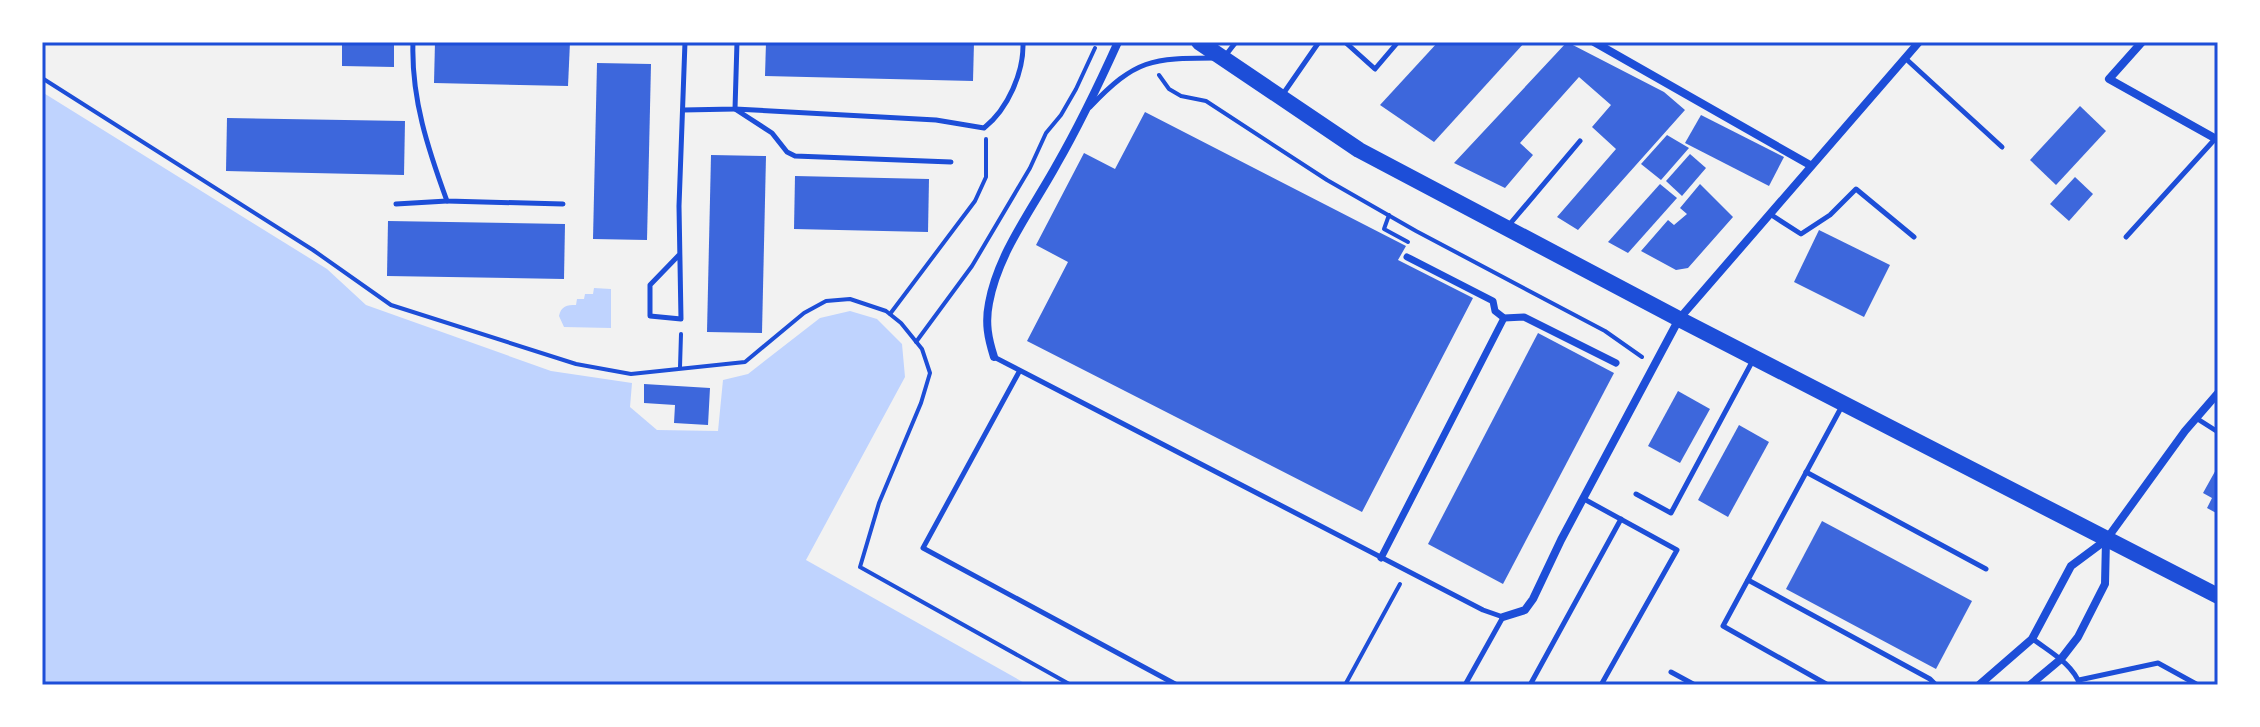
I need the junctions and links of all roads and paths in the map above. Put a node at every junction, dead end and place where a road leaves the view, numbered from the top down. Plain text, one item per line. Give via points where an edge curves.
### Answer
1 (413, 42) edge
2 (685, 42) edge
3 (737, 42) edge
4 (1023, 42) edge
5 (1098, 42) edge
6 (1118, 42) edge
7 (1199, 42) edge
8 (1236, 42) edge
9 (1319, 42) edge
10 (1345, 42) edge
11 (1398, 42) edge
12 (1594, 42) edge
13 (1919, 42) edge
14 (2142, 42) edge
15 (1223, 58) junction
16 (1905, 58) junction
17 (1147, 64) junction
18 (42, 78) edge
19 (1280, 98) junction
20 (735, 109) junction
21 (683, 110) junction
22 (1087, 111) junction
23 (984, 128) junction
24 (2217, 140) edge
25 (1580, 141) dead end
26 (2002, 147) dead end
27 (951, 162) dead end
28 (1810, 165) junction
29 (447, 201) junction
30 (396, 204) dead end
31 (563, 204) dead end
32 (1769, 213) junction
33 (1389, 215) junction
34 (1506, 228) junction
35 (1914, 237) dead end
36 (2126, 237) dead end
37 (679, 255) junction
38 (1407, 257) joint
39 (890, 314) junction
40 (1504, 318) junction
41 (681, 319) junction
42 (1679, 319) junction
43 (916, 342) junction
44 (994, 357) joint
45 (1754, 358) junction
46 (1616, 363) dead end
47 (1655, 363) junction
48 (680, 367) junction
49 (1019, 372) junction
50 (2218, 393) edge
51 (1843, 404) junction
52 (2196, 418) junction
53 (2218, 432) edge
54 (1806, 472) junction
55 (1636, 494) dead end
56 (1583, 498) junction
57 (1621, 519) junction
58 (2106, 540) junction
59 (1381, 558) junction
60 (1986, 569) dead end
61 (1406, 571) junction
62 (1748, 580) junction
63 (2218, 596) edge
64 (1503, 617) junction
65 (2032, 639) junction
66 (2061, 659) junction
67 (1671, 672) dead end
68 (2080, 683) edge
69 (1071, 685) edge
70 (1177, 685) edge
71 (1345, 685) edge
72 (1465, 685) edge
73 (1530, 685) edge
74 (1601, 685) edge
75 (1695, 685) edge
76 (1828, 685) edge
77 (1936, 685) edge
78 (1979, 685) edge
79 (2030, 685) edge
80 (2198, 685) edge

1 - 29 lane via 416,104
2 - 21 lane
3 - 20 lane
4 - 23 lane via 1023,66 996,118
5 - 43 path via 972,266
6 - 22 street
7 - 15 main road
8 - 15 lane
9 - 19 lane
10 - 11 lane via 1375,69
12 - 28 street
13 - 16 street
14 - 24 street via 2109,79
15 - 17 lane
15 - 19 main road
16 - 26 lane
16 - 28 street
17 - 22 lane via 1115,81
17 - 33 path via 1169,89 1218,107
18 - 48 path via 391,305 576,364 631,374
19 - 34 main road via 1359,150
20 - 21 lane
20 - 23 lane via 936,120
20 - 27 lane via 795,156
21 - 37 lane
22 - 44 street via 998,270 987,324
23 - 39 path via 986,177 975,201
24 - 36 lane
25 - 34 lane
28 - 32 street
29 - 30 lane
29 - 31 lane
32 - 35 lane via 1801,234 1856,189
32 - 42 street
33 - 38 path via 1384,229 1413,245
33 - 47 path
34 - 42 main road
37 - 41 lane
37 - 41 lane via 650,285 650,316
38 - 40 street via 1493,301
39 - 43 path
39 - 48 path via 850,299 826,301 745,362
40 - 46 street via 1524,317
40 - 59 street
41 - 48 path
42 - 45 main road
42 - 47 street
43 - 69 path via 930,373 860,567
44 - 49 lane
45 - 51 main road
45 - 55 lane via 1671,513
47 - 56 street
49 - 59 lane
49 - 70 lane via 923,548
50 - 52 street
51 - 54 lane
51 - 58 main road
52 - 53 lane
52 - 58 street
54 - 60 lane
54 - 62 lane
56 - 57 lane
56 - 64 street via 1533,599 1525,610
57 - 73 lane
57 - 74 lane via 1677,550
58 - 63 main road
58 - 65 street via 2071,566
58 - 66 street via 2105,584
59 - 61 lane
61 - 64 lane
61 - 71 path
62 - 76 lane via 1723,626
62 - 77 lane
64 - 72 lane
65 - 66 lane
65 - 78 street
66 - 68 lane
66 - 79 street
67 - 75 lane
68 - 80 lane via 2158,663

